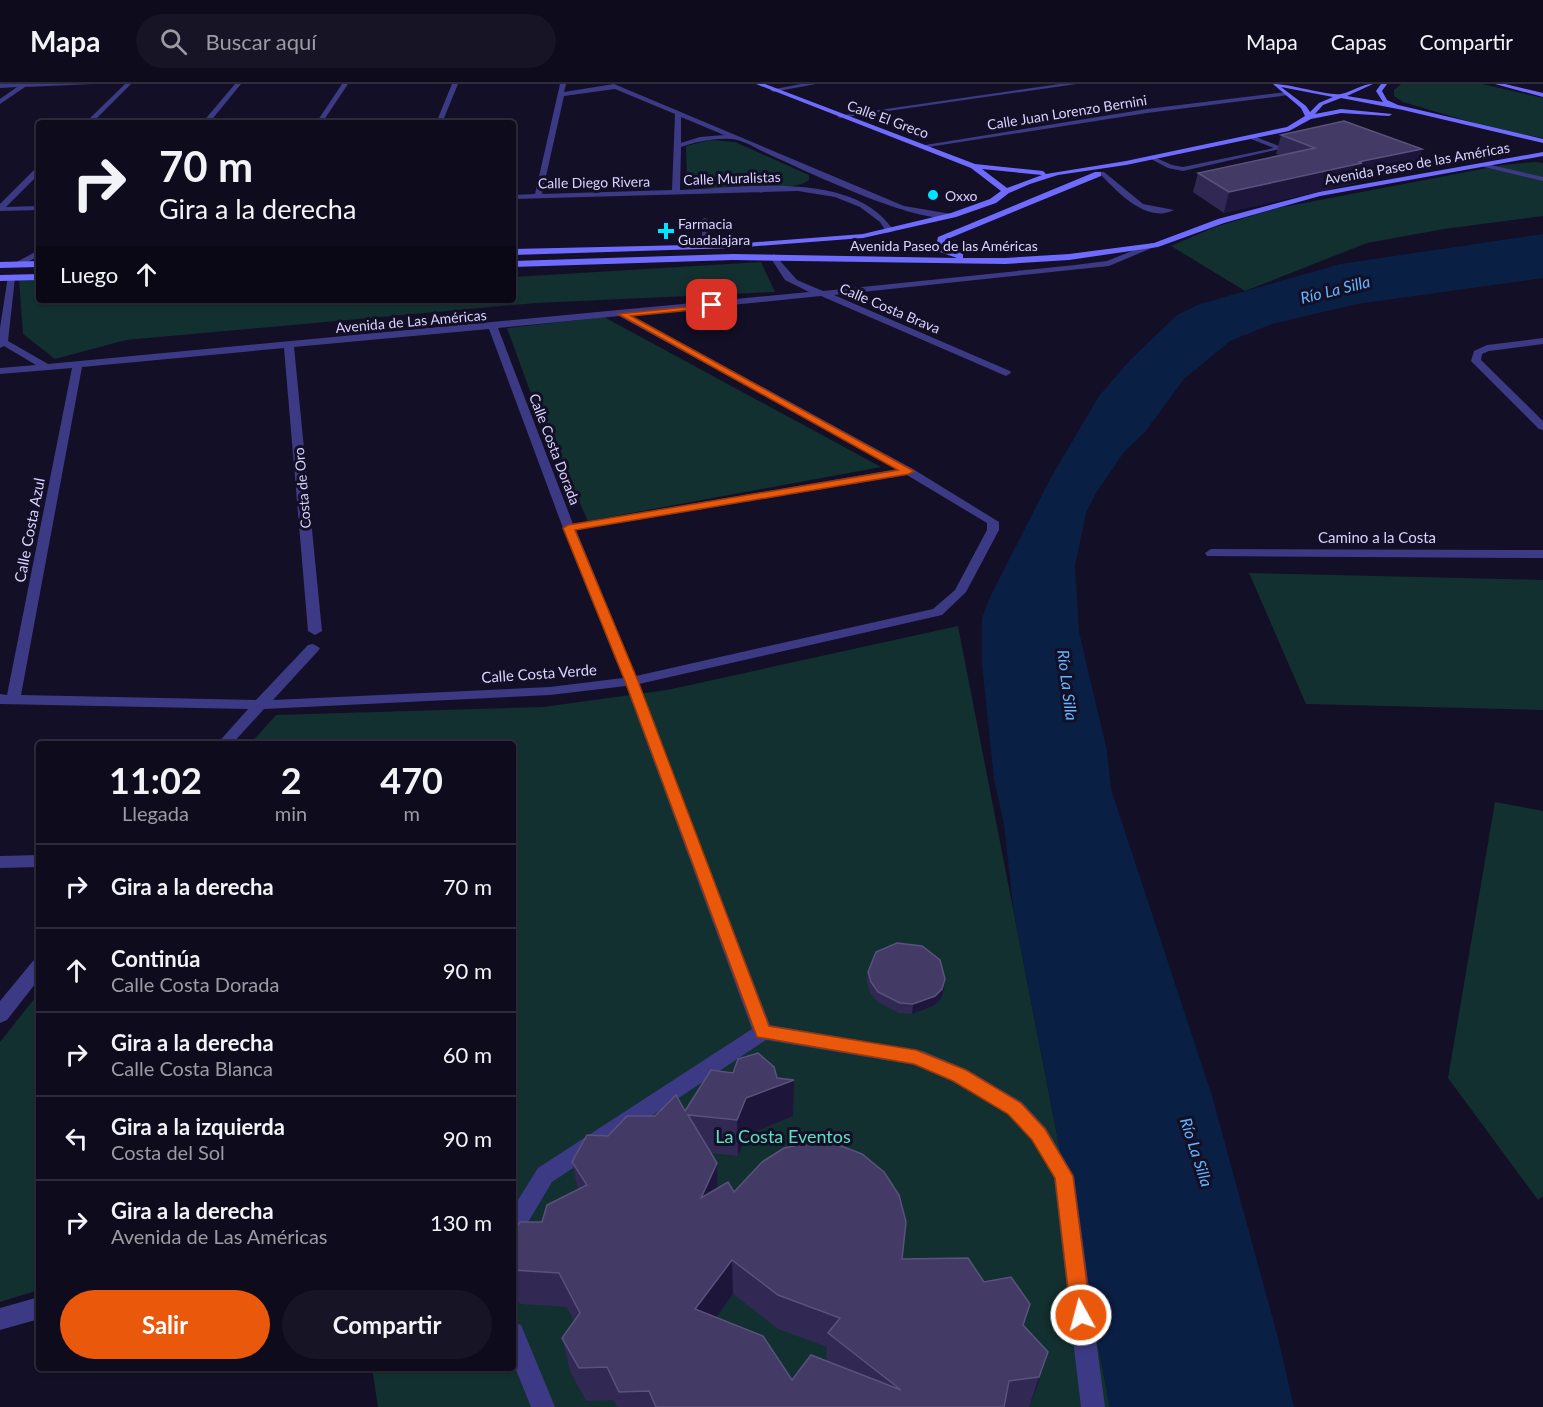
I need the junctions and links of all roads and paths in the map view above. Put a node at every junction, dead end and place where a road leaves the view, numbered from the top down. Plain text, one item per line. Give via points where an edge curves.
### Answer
1 (90, 84) edge
2 (128, 84) edge
3 (238, 84) edge
4 (345, 84) edge
5 (455, 84) edge
6 (563, 84) edge
7 (759, 84) edge
8 (813, 84) edge
9 (1073, 84) edge
10 (1275, 84) edge
11 (1370, 84) edge
12 (1384, 84) edge
13 (1498, 84) edge
14 (612, 85) edge
15 (0, 86) edge
16 (22, 86) junction
17 (1039, 86) edge
18 (773, 90) junction
19 (1313, 90) junction
20 (1354, 90) junction
21 (561, 94) junction
22 (1287, 94) junction
23 (1342, 95) junction
24 (1543, 95) edge
25 (0, 102) edge
26 (1403, 108) junction
27 (678, 113) junction
28 (840, 116) junction
29 (1309, 117) junction
30 (91, 120) edge
31 (208, 120) edge
32 (321, 120) edge
33 (440, 120) edge
34 (1466, 125) junction
35 (734, 137) junction
36 (1253, 138) junction
37 (1543, 141) edge
38 (677, 146) junction
39 (922, 146) junction
40 (1543, 154) edge
41 (1152, 158) junction
42 (1523, 159) junction
43 (1543, 160) edge
44 (1126, 164) junction
45 (1482, 165) junction
46 (974, 166) junction
47 (36, 173) edge
48 (1057, 173) junction
49 (1102, 173) junction
50 (835, 179) junction
51 (1543, 179) edge
52 (798, 189) junction
53 (1006, 191) junction
54 (676, 193) junction
55 (538, 196) junction
56 (516, 197) edge
57 (993, 201) junction
58 (0, 208) edge
59 (36, 208) edge
60 (1170, 210) dead end
61 (953, 215) junction
62 (705, 220) dead end
63 (970, 228) junction
64 (890, 231) junction
65 (1155, 245) junction
66 (707, 247) junction
67 (516, 252) edge
68 (36, 254) edge
69 (774, 257) junction
70 (974, 261) junction
71 (36, 264) edge
72 (516, 264) edge
73 (0, 265) edge
74 (15, 265) junction
75 (36, 277) edge
76 (0, 278) edge
77 (11, 278) junction
78 (824, 294) junction
79 (622, 314) junction
80 (493, 327) junction
81 (1543, 340) edge
82 (2, 343) edge
83 (289, 345) junction
84 (77, 366) junction
85 (47, 367) junction
86 (0, 371) edge
87 (1006, 373) dead end
88 (1543, 427) edge
89 (909, 471) junction
90 (568, 528) junction
91 (1211, 553) dead end
92 (1543, 554) edge
93 (315, 631) dead end
94 (313, 648) dead end
95 (631, 681) junction
96 (6, 700) edge
97 (259, 705) junction
98 (227, 741) edge
99 (36, 861) edge
100 (0, 862) edge
101 (36, 970) edge
102 (0, 1015) edge
103 (763, 1032) junction
104 (516, 1222) edge
105 (36, 1309) edge
106 (0, 1319) edge
107 (516, 1341) edge
108 (543, 1407) edge
109 (1093, 1407) edge

1 - 16 street
2 - 30 street
3 - 31 street
4 - 32 street
5 - 33 street
6 - 21 street
7 - 18 street, Calle El Greco
8 - 18 street
9 - 17 street
10 - 19 street
10 - 22 street
11 - 20 street, Avenida Paseo de las Américas
12 - 26 street via 1379,91 1385,101
13 - 24 street
14 - 21 street
14 - 27 street, Calle Muralistas
15 - 16 street
16 - 25 street
17 - 28 street
18 - 28 street, Calle El Greco
19 - 20 street
19 - 23 street
20 - 23 street, Avenida Paseo de las Américas
21 - 55 street
22 - 29 street via 1304,107
22 - 39 street, Calle Juan Lorenzo Bernini
23 - 26 street
23 - 29 street, Avenida Paseo de las Américas via 1321,104
26 - 34 street
27 - 35 street, Calle Muralistas
27 - 38 street, Calle Muralistas
28 - 39 street, Calle El Greco
29 - 34 street via 1354,111
29 - 36 street, Avenida Paseo de las Américas via 1289,129
34 - 37 street
35 - 38 street via 700,139
35 - 50 street, Calle Muralistas
36 - 41 street, Avenida Paseo de las Américas
36 - 41 lane via 1281,148 1183,169
38 - 54 street, Calle Muralistas
39 - 46 street, Calle El Greco
40 - 42 street, Avenida Paseo de las Américas
41 - 44 street, Avenida Paseo de las Américas
42 - 43 street
42 - 45 street, Avenida Paseo de las Américas
44 - 48 street, Avenida Paseo de las Américas
44 - 49 street
45 - 51 lane
45 - 65 street, Avenida Paseo de las Américas via 1319,194 1221,221
46 - 48 street, Calle El Greco
46 - 53 street, Calle El Greco
47 - 58 street
48 - 53 street, Avenida Paseo de las Américas
49 - 60 lane via 1142,208
49 - 63 street
50 - 52 street, Calle Muralistas
50 - 61 street, Calle Muralistas via 913,212
52 - 54 street, Calle Muralistas
52 - 64 street, Calle Muralistas via 838,196 874,212
53 - 57 street, Avenida Paseo de las Américas
54 - 55 street, Calle Diego Rivera
55 - 56 street, Calle Diego Rivera
57 - 61 street, Avenida Paseo de las Américas
57 - 63 street via 991,212
58 - 59 street
61 - 64 street, Avenida Paseo de las Américas
62 - 66 lane
63 - 70 street via 949,234 941,239 940,246
64 - 66 street, Avenida Paseo de las Américas via 804,242
65 - 70 street, Avenida Paseo de las Américas via 1047,259
65 - 78 street via 1108,263 1076,268
66 - 67 street, Avenida Paseo de las Américas
68 - 74 street
69 - 70 street, Avenida Paseo de las Américas
69 - 72 street, Avenida Paseo de las Américas
69 - 78 street, Calle Costa Brava via 784,277
71 - 74 street
73 - 74 street
75 - 77 street
76 - 77 street
77 - 82 street
78 - 79 street, Avenida de Las Américas
78 - 87 street, Calle Costa Brava
79 - 80 street, Avenida de Las Américas
79 - 89 street
80 - 83 street, Avenida de Las Américas
80 - 90 street, Calle Costa Dorada
81 - 88 street via 1487,348 1477,353 1476,361
82 - 85 street
83 - 84 street, Avenida de Las Américas
83 - 93 street, Costa de Oro
84 - 85 street, Avenida de Las Américas
84 - 96 street, Calle Costa Azul
85 - 86 street, Avenida de Las Américas
89 - 90 street
89 - 95 street, Calle Costa Verde via 993,522 993,530 966,582 949,603 936,612
90 - 95 street, Calle Costa Dorada
91 - 92 street, Camino a la Costa
94 - 97 street
95 - 97 street, Calle Costa Verde via 550,691
95 - 103 street, Calle Costa Dorada
96 - 97 street, Calle Costa Verde
97 - 98 street
99 - 100 street
101 - 102 street
103 - 104 street via 545,1174
103 - 109 street via 916,1057 959,1075 1015,1108 1039,1134 1064,1176
105 - 106 street
107 - 108 street

